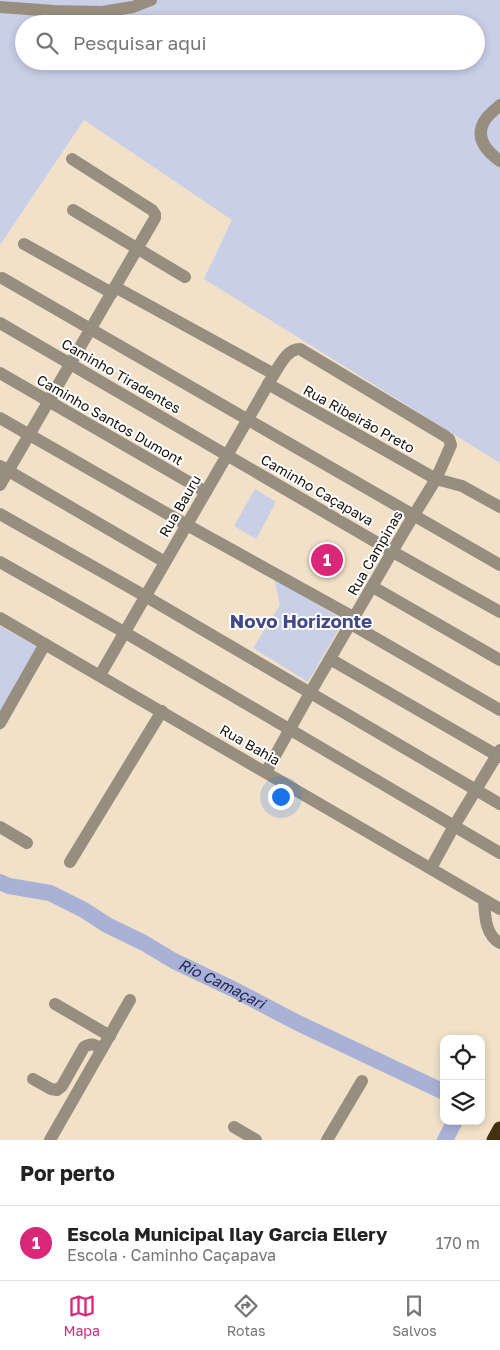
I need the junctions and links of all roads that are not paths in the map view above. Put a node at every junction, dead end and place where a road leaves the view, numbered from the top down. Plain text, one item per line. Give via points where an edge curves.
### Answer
1 (151, 0) edge
2 (0, 7) edge
3 (500, 105) edge
4 (72, 159) dead end
5 (500, 160) edge
6 (73, 210) dead end
7 (24, 244) dead end
8 (137, 249) junction
9 (185, 277) dead end
10 (2, 278) dead end
11 (113, 290) junction
12 (0, 323) edge
13 (91, 329) junction
14 (289, 353) joint
15 (71, 364) junction
16 (0, 373) edge
17 (271, 379) junction
18 (49, 401) junction
19 (0, 418) edge
20 (248, 420) junction
21 (29, 435) junction
22 (227, 454) junction
23 (4, 468) edge
24 (436, 479) junction
25 (0, 486) edge
26 (206, 492) junction
27 (500, 507) edge
28 (0, 514) edge
29 (414, 515) junction
30 (187, 525) junction
31 (393, 552) junction
32 (0, 562) edge
33 (165, 562) junction
34 (500, 565) edge
35 (373, 587) junction
36 (145, 596) junction
37 (500, 612) edge
38 (0, 618) edge
39 (353, 621) junction
40 (124, 632) junction
41 (45, 644) junction
42 (330, 659) junction
43 (500, 660) edge
44 (100, 675) junction
45 (310, 693) junction
46 (500, 710) edge
47 (162, 711) junction
48 (0, 723) edge
49 (290, 730) junction
50 (499, 754) edge
51 (266, 772) junction
52 (476, 790) junction
53 (500, 804) edge
54 (454, 826) junction
55 (0, 827) edge
56 (27, 843) dead end
57 (500, 853) edge
58 (70, 862) dead end
59 (431, 868) junction
60 (484, 900) junction
61 (500, 909) edge
62 (500, 943) edge
63 (130, 1000) dead end
64 (55, 1004) dead end
65 (110, 1036) junction
66 (102, 1049) junction
67 (33, 1079) dead end
68 (362, 1080) dead end
69 (234, 1127) dead end
70 (500, 1130) edge
71 (50, 1140) edge
72 (256, 1140) edge
73 (327, 1140) edge
74 (494, 1140) edge

1 - 2 street via 133,7 102,12
3 - 5 street via 486,120 480,136 482,144
4 - 8 street via 155,214
6 - 8 street
7 - 11 street, Rua Ribeirão Preto
8 - 9 street
8 - 11 street
10 - 13 street
11 - 13 street
11 - 17 street, Rua Ribeirão Preto
12 - 15 street, Caminho Tiradentes
13 - 15 street
13 - 20 street
14 - 17 street, Rua Bauru
14 - 24 street, Rua Campinas via 300,349 449,439 451,445
15 - 18 street
15 - 22 street, Caminho Tiradentes
16 - 18 street, Caminho Santos Dumont
17 - 20 street, Rua Bauru
17 - 24 street, Rua Ribeirão Preto
18 - 21 street
18 - 26 street, Caminho Santos Dumont
19 - 21 street
20 - 22 street, Rua Bauru
20 - 29 street
21 - 23 street
21 - 30 street
22 - 26 street, Rua Bauru
22 - 31 street, Caminho Caçapava
23 - 25 street
23 - 33 street
24 - 27 street, Rua Ribeirão Preto via 462,486
24 - 29 street, Rua Campinas
26 - 30 street, Rua Bauru
28 - 36 street
29 - 31 street, Rua Campinas
29 - 34 street
30 - 33 street, Rua Bauru
30 - 39 street
31 - 35 street, Rua Campinas
31 - 37 street, Caminho Caçapava
32 - 40 street
33 - 36 street, Rua Bauru
35 - 39 street, Rua Campinas
35 - 43 street
36 - 40 street, Rua Bauru
36 - 45 street
38 - 41 street, Rua Bahia
39 - 42 street, Rua Campinas
39 - 46 street
40 - 44 street, Rua Bauru
40 - 49 street
41 - 44 street, Rua Bahia
41 - 48 street
42 - 45 street, Rua Campinas
42 - 50 street
44 - 47 street, Rua Bahia
45 - 49 street, Rua Campinas
45 - 52 street
47 - 51 street, Rua Bahia
47 - 58 street
49 - 51 street, Rua Campinas
49 - 54 street
50 - 52 street
51 - 59 street, Rua Bahia
52 - 53 street
52 - 54 street
54 - 57 street
54 - 59 street
55 - 56 street
59 - 60 street, Rua Bahia
60 - 61 street, Rua Bahia
60 - 62 street via 488,927
63 - 65 street
64 - 65 street
65 - 66 street
66 - 67 street via 93,1044 84,1047 57,1090
66 - 71 street
68 - 73 street
69 - 72 street
70 - 74 highway

